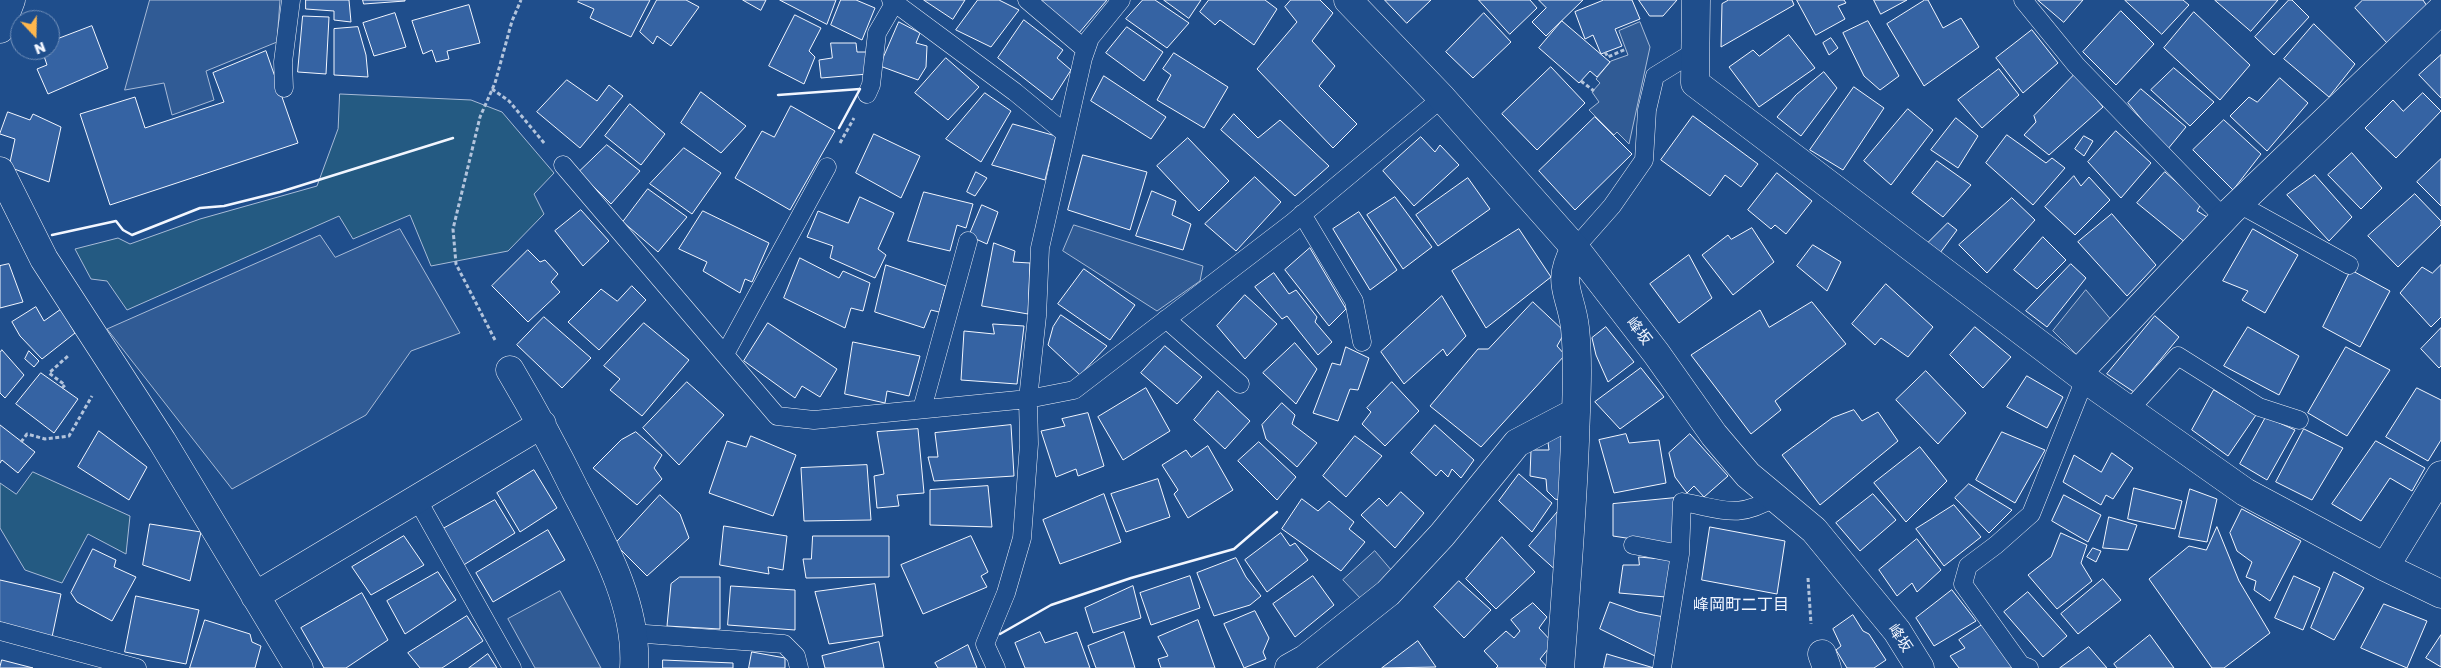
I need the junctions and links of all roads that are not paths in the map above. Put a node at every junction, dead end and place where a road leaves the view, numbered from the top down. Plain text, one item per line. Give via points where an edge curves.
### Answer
1 (11, 0) edge
2 (291, 0) edge
3 (1027, 0) edge
4 (1122, 0) edge
5 (1348, 0) edge
6 (1696, 0) edge
7 (2023, 0) edge
8 (893, 1) edge
9 (2441, 10) edge
10 (0, 30) edge
11 (1086, 50) junction
12 (1694, 52) junction
13 (284, 88) dead end
14 (867, 94) road end
15 (1442, 98) junction
16 (1066, 134) junction
17 (564, 165) road end
18 (826, 167) road end
19 (0, 171) edge
20 (2232, 212) junction
21 (1302, 214) junction
22 (968, 241) dead end
23 (1575, 248) junction
24 (2349, 265) dead end
25 (1166, 318) junction
26 (1362, 342) dead end
27 (725, 354) junction
28 (510, 370) road end
29 (2082, 376) junction
30 (1240, 384) dead end
31 (1028, 399) junction
32 (922, 409) junction
33 (2129, 410) junction
34 (1576, 412) junction
35 (2299, 420) dead end
36 (542, 424) junction
37 (2441, 476) edge
38 (1775, 497) junction
39 (417, 498) junction
40 (1633, 545) dead end
41 (1680, 554) junction
42 (2385, 568) junction
43 (2441, 594) edge
44 (255, 596) junction
45 (0, 631) edge
46 (632, 633) junction
47 (137, 668) edge
48 (299, 668) edge
49 (512, 668) edge
50 (634, 668) edge
51 (799, 668) edge
52 (996, 668) edge
53 (1289, 668) edge
54 (1560, 668) edge
55 (1662, 668) edge
56 (1920, 668) edge
57 (2028, 668) edge

1 - 10 street
2 - 13 lane via 283,62
3 - 11 lane
4 - 11 lane via 1090,38
5 - 15 street, 峰坂
6 - 12 street
7 - 20 lane via 2076,66
8 - 14 lane via 877,33
8 - 16 lane
9 - 20 street
11 - 16 lane
12 - 23 lane via 1655,76 1647,110 1644,160 1612,206
12 - 29 street via 1695,83
15 - 21 lane
15 - 23 street, 峰坂
16 - 31 lane via 1040,248 1038,316
17 - 27 lane
18 - 27 lane
19 - 44 street via 44,259 157,434
20 - 24 lane
20 - 29 street
21 - 25 lane
21 - 26 lane via 1354,301
22 - 32 lane
23 - 34 street via 1566,266 1565,287 1575,327
23 - 38 street, 峰坂 via 1714,435 1748,475
25 - 30 lane
25 - 31 lane via 1074,390
27 - 32 lane via 777,416 814,420
28 - 36 street
29 - 33 street
29 - 57 lane via 2031,514 1968,566 1963,584 2021,665
31 - 32 lane
31 - 52 lane via 1029,444 1022,538 1006,592 985,644
33 - 35 lane via 2178,356 2259,407
33 - 42 street via 2244,492
34 - 53 street via 1517,443 1442,535 1388,593 1305,660
34 - 54 street
36 - 39 street
36 - 46 street via 601,539 626,604
37 - 42 street
38 - 41 lane via 1756,508 1739,512 1682,502
38 - 56 street, 峰坂 via 1814,530 1897,631
39 - 44 street
39 - 49 lane
40 - 41 lane
41 - 55 lane
42 - 43 street
44 - 48 street
45 - 47 lane
46 - 50 street
46 - 51 lane via 784,644 796,656

